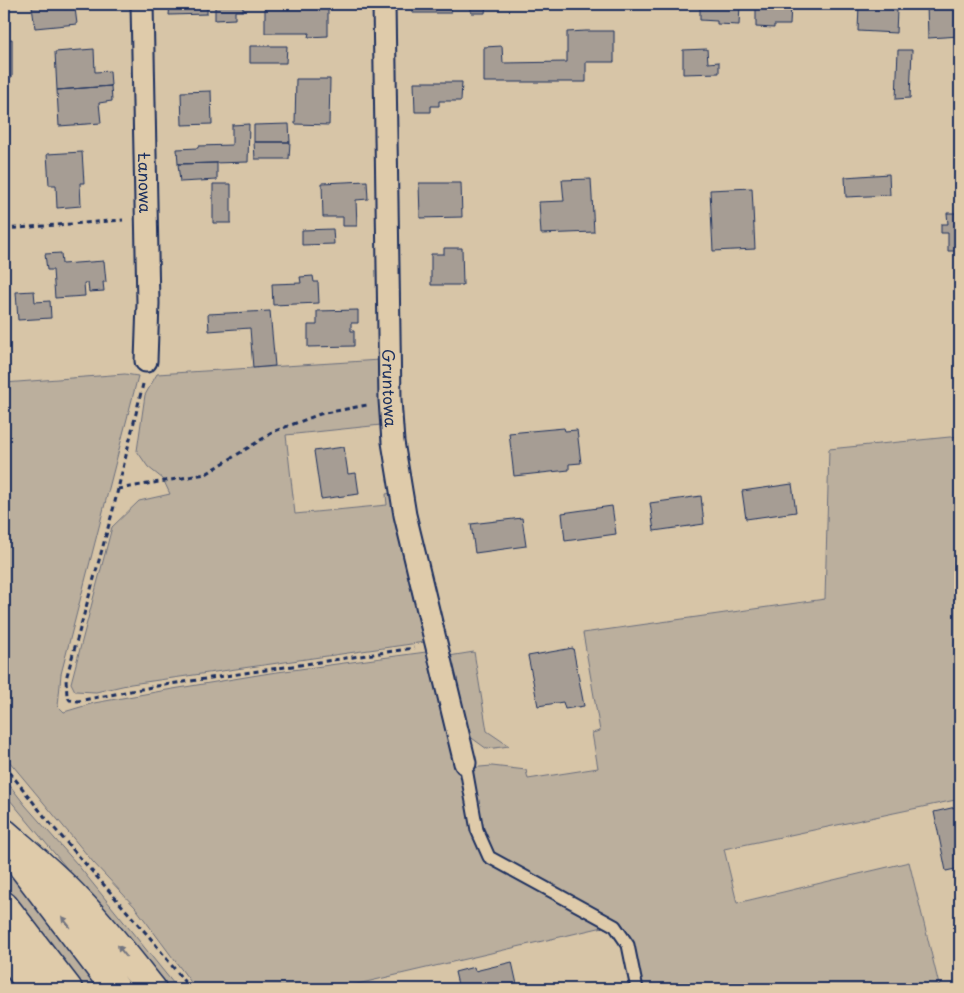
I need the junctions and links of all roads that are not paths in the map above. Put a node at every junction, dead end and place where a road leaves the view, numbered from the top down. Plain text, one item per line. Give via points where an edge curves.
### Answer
1 (142, 4) edge
2 (384, 4) edge
3 (146, 361) road end
4 (465, 763) joint
5 (4, 833) edge
6 (4, 843) edge
7 (4, 906) edge
8 (4, 946) edge
9 (33, 989) edge
10 (68, 989) edge
11 (116, 989) edge
12 (152, 989) edge
13 (637, 989) edge

1 - 3 street, Łanowa via 148,303
2 - 4 street, Gruntowa via 393,442 405,515
4 - 13 lane via 477,830 489,857 615,926 628,945
12 -> 5 main road via 77,900
11 -> 6 main road
7 - 10 main road
8 - 9 main road

